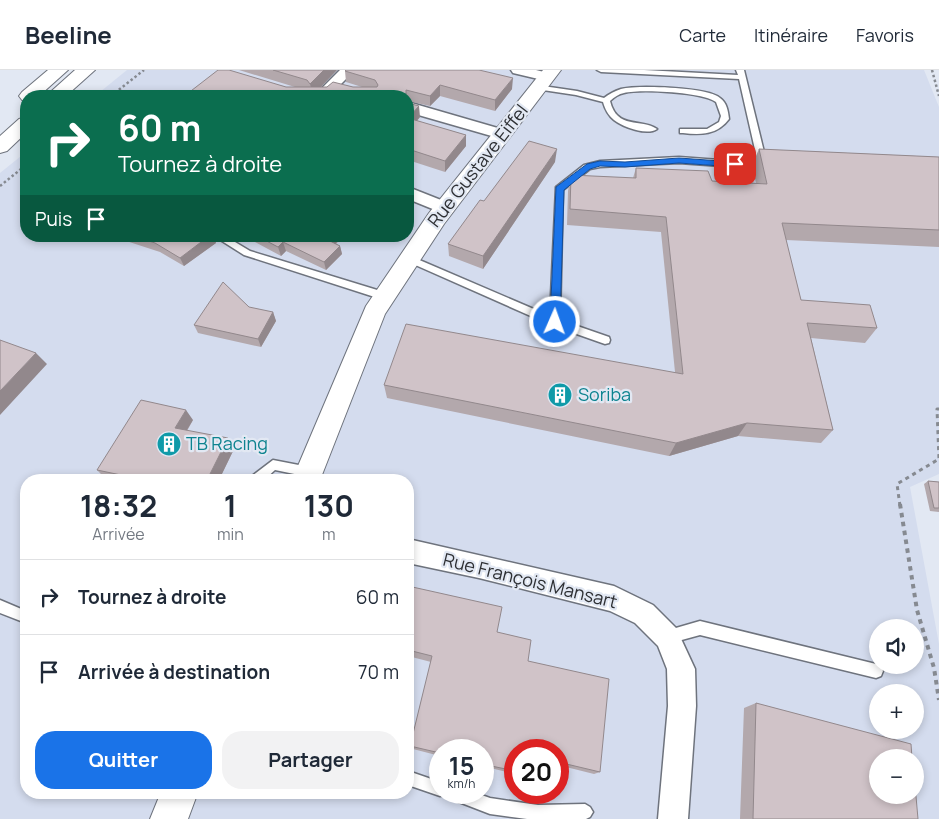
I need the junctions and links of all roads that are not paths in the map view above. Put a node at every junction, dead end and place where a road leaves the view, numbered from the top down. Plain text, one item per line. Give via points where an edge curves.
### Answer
1 (59, 70) edge
2 (86, 70) edge
3 (348, 70) edge
4 (518, 70) edge
5 (601, 70) edge
6 (740, 73) edge
7 (546, 78) edge
8 (332, 85) junction
9 (39, 90) edge
10 (62, 90) edge
11 (327, 90) edge
12 (348, 90) edge
13 (606, 101) junction
14 (414, 109) edge
15 (20, 111) edge
16 (653, 129) dead end
17 (683, 131) dead end
18 (502, 134) junction
19 (0, 147) edge
20 (414, 195) edge
21 (445, 208) junction
22 (228, 242) edge
23 (407, 258) junction
24 (384, 296) junction
25 (555, 322) junction
26 (605, 340) dead end
27 (263, 474) edge
28 (302, 474) edge
29 (309, 474) edge
30 (414, 552) edge
31 (0, 606) edge
32 (20, 614) edge
33 (667, 637) junction
34 (869, 669) edge
35 (414, 780) edge
36 (429, 785) edge
37 (177, 799) edge
38 (484, 804) edge
39 (585, 812) dead end
40 (170, 819) edge
41 (673, 819) edge

1 - 9 main road
2 - 10 main road
3 - 8 street
4 - 7 street
5 - 6 lane
6 - 25 lane via 761,156 744,158 735,164 679,160 600,164 587,167 559,189
7 - 13 lane via 577,93
7 - 18 main road, Rue Gustave Eiffel
8 - 11 street
8 - 12 street
13 - 16 lane via 614,117 627,125
13 - 17 lane via 610,96 637,90 684,92 716,98 724,107 725,119 721,126 712,131
14 - 18 street
15 - 19 main road
18 - 21 main road, Rue Gustave Eiffel
20 - 21 street
21 - 23 main road, Rue Gustave Eiffel
22 - 24 lane via 247,253
23 - 24 main road, Rue Gustave Eiffel
23 - 25 lane
24 - 29 main road, Rue Gustave Eiffel via 374,312
25 - 26 lane
27 - 28 lane via 273,465
30 - 33 street, Rue François Mansart via 614,599 644,614
31 - 32 lane
33 - 34 lane via 700,628
33 - 41 street, Rue François Mansart via 681,669 682,706
35 - 36 lane
37 - 40 main road
38 - 39 lane via 528,812

